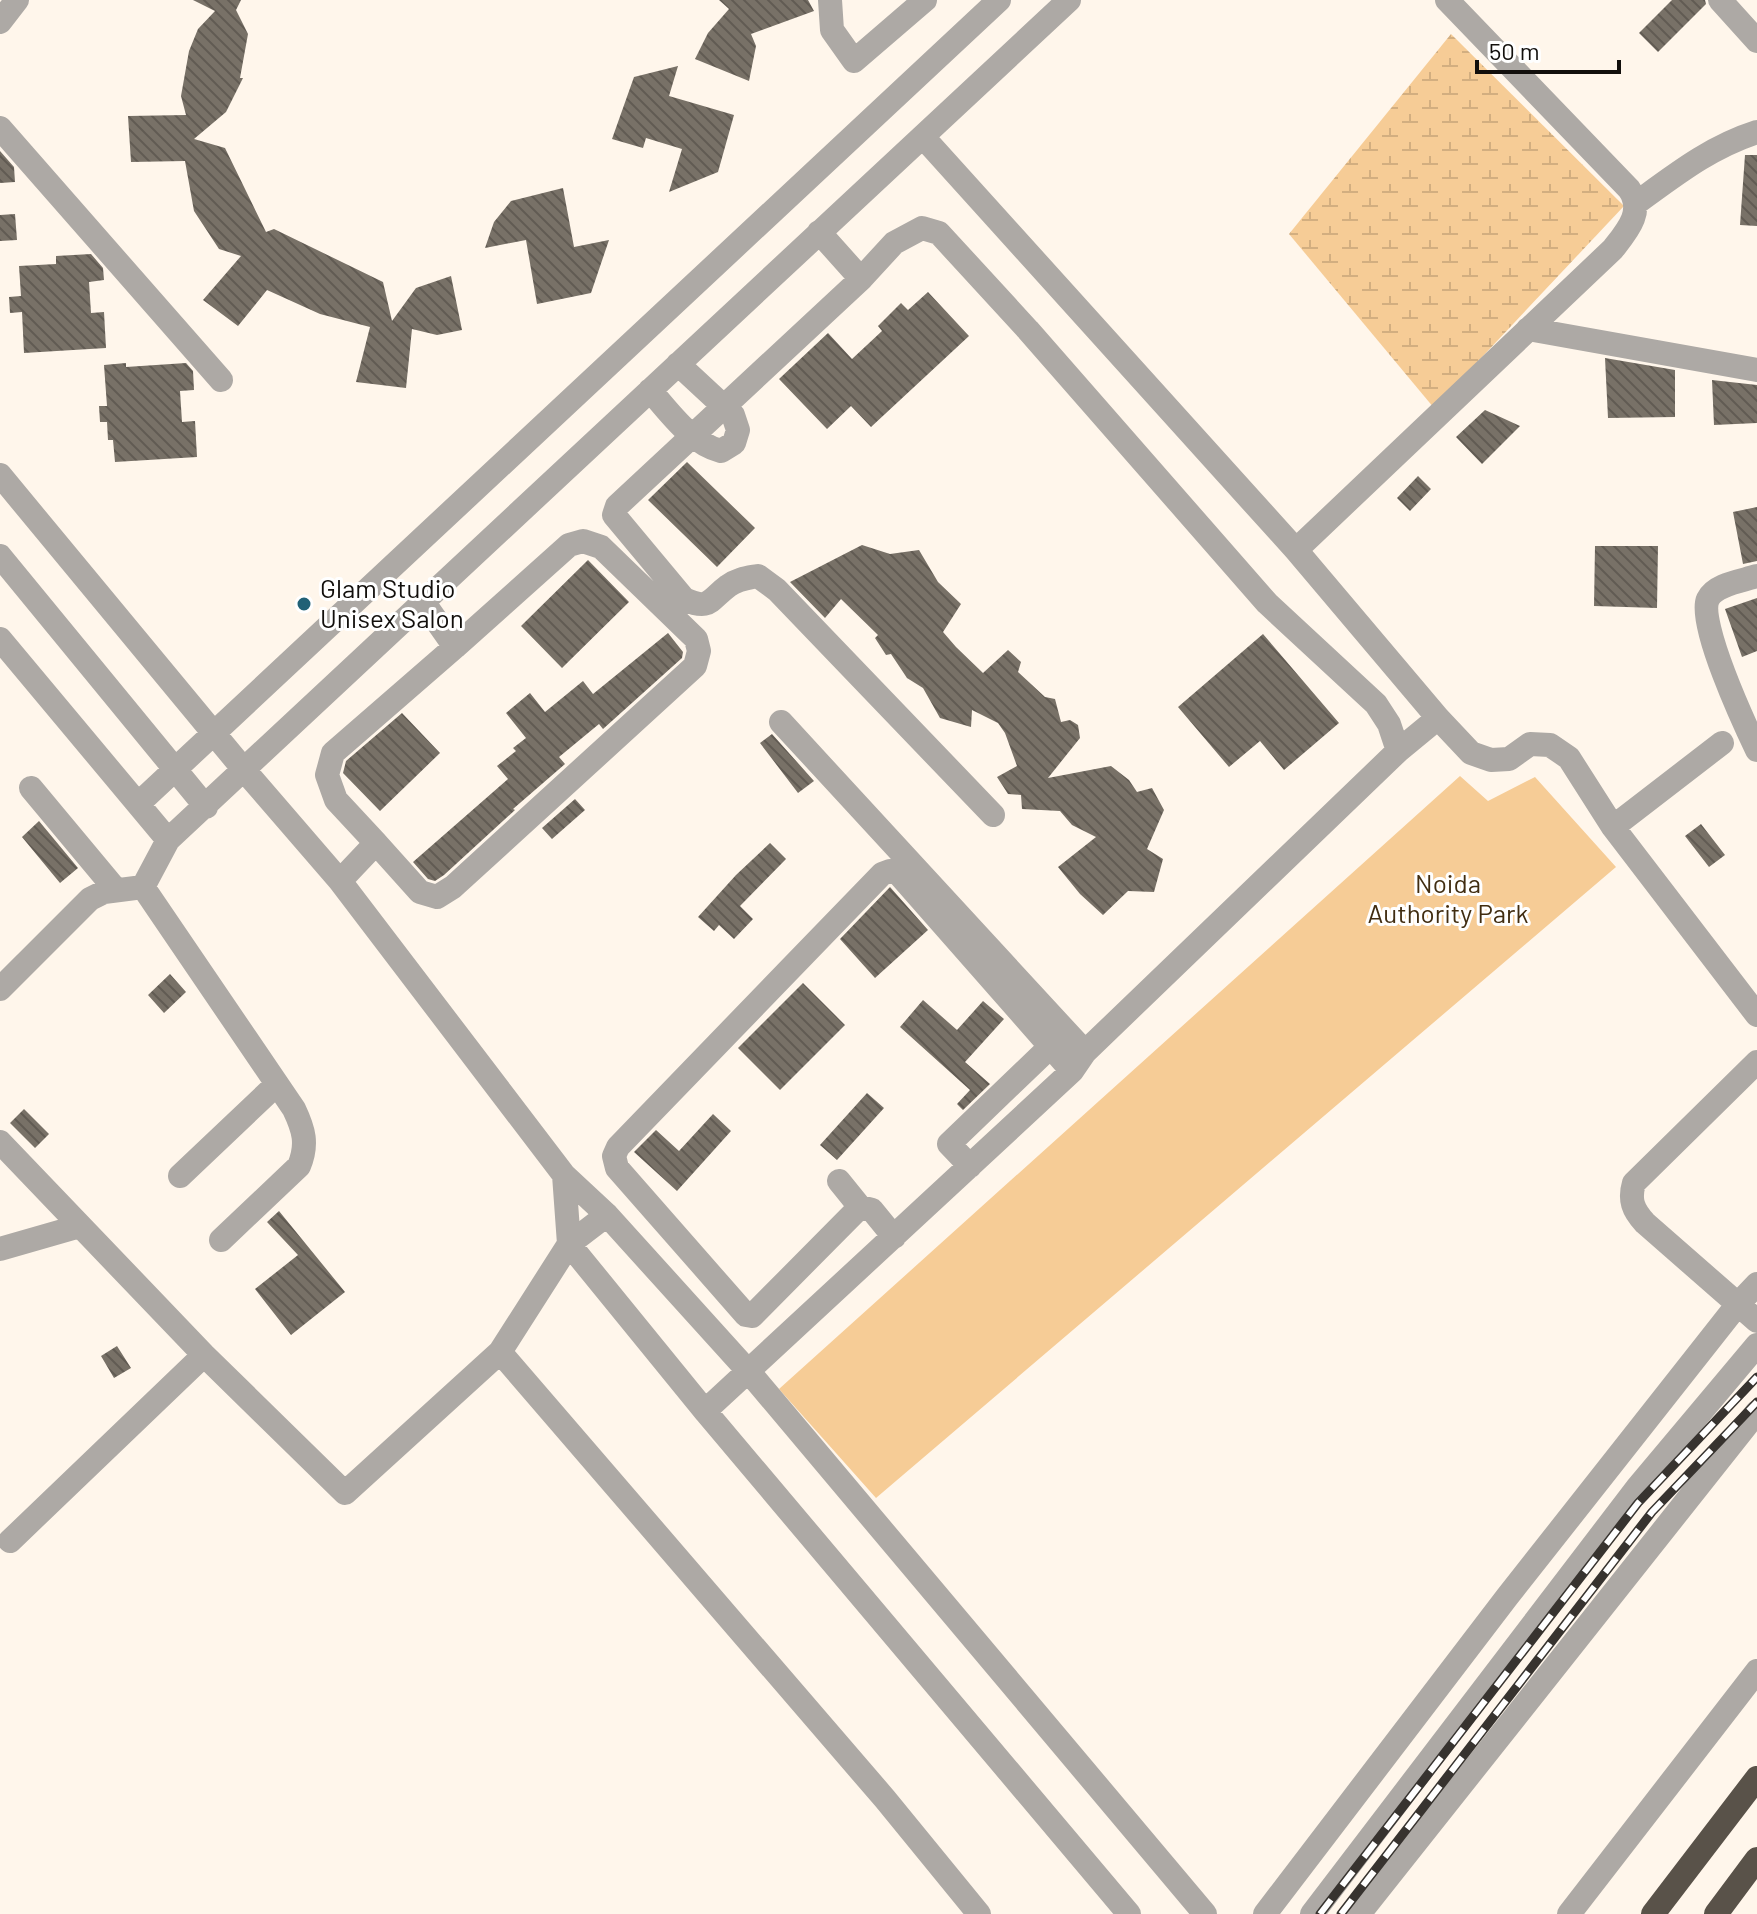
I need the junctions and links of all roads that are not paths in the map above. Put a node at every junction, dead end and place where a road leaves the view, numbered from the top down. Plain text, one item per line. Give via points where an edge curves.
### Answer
1 (17, 0) edge
2 (830, 0) edge
3 (925, 0) edge
4 (999, 0) edge
5 (1069, 0) edge
6 (1447, 0) edge
7 (1720, 0) edge
8 (0, 22) edge
9 (1757, 41) edge
10 (0, 128) edge
11 (1757, 132) edge
12 (924, 138) junction
13 (1635, 204) junction
14 (819, 232) junction
15 (861, 279) junction
16 (1528, 329) junction
17 (678, 364) junction
18 (1757, 370) edge
19 (221, 380) dead end
20 (650, 390) junction
21 (724, 405) junction
22 (693, 435) junction
23 (0, 475) edge
24 (1296, 550) junction
25 (0, 556) edge
26 (1757, 576) edge
27 (424, 603) junction
28 (0, 639) edge
29 (455, 647) junction
30 (1438, 718) junction
31 (781, 722) dead end
32 (215, 734) junction
33 (1722, 743) dead end
34 (1757, 750) edge
35 (1398, 751) junction
36 (176, 769) junction
37 (245, 771) junction
38 (31, 788) dead end
39 (138, 804) junction
40 (206, 807) junction
41 (993, 815) dead end
42 (1613, 827) junction
43 (168, 840) junction
44 (376, 843) junction
45 (340, 881) junction
46 (143, 887) junction
47 (116, 890) junction
48 (0, 989) edge
49 (1757, 1015) edge
50 (1050, 1047) junction
51 (1078, 1062) junction
52 (1757, 1062) edge
53 (277, 1084) junction
54 (0, 1142) edge
55 (970, 1166) junction
56 (564, 1175) junction
57 (180, 1176) dead end
58 (839, 1181) dead end
59 (860, 1207) junction
60 (607, 1215) junction
61 (80, 1226) junction
62 (894, 1237) junction
63 (221, 1240) dead end
64 (569, 1244) junction
65 (0, 1249) edge
66 (1757, 1284) edge
67 (1738, 1304) junction
68 (1757, 1321) edge
69 (1757, 1345) edge
70 (500, 1352) junction
71 (204, 1355) junction
72 (749, 1372) junction
73 (705, 1411) junction
74 (1757, 1412) edge
75 (10, 1541) dead end
76 (1757, 1671) edge
77 (1757, 1778) edge
78 (1757, 1859) edge
79 (979, 1914) edge
80 (1129, 1914) edge
81 (1205, 1914) edge
82 (1265, 1914) edge
83 (1312, 1914) edge
84 (1359, 1914) edge
85 (1569, 1914) edge
86 (1653, 1914) edge
87 (1716, 1914) edge

1 - 8 street
2 - 3 street via 832,30 854,61
4 - 32 street
5 - 12 street
6 - 13 street via 1629,189
7 - 9 street
10 - 19 street
11 - 13 street via 1703,155
12 - 14 street
12 - 24 street
13 - 16 street via 1631,225 1613,249
14 - 15 street
14 - 17 street
15 - 21 street
15 - 35 street via 912,231 939,233 1267,603 1376,704
16 - 18 street
16 - 24 street
17 - 20 street
17 - 21 street
20 - 22 street
20 - 27 street
21 - 22 street
21 - 22 street via 738,430 734,443 721,451
22 - 41 street via 617,506 614,515 684,599 698,605 712,602 742,578 758,576 777,590
23 - 32 street
24 - 30 street
25 - 36 street
26 - 34 street via 1716,589 1705,614
27 - 29 street
27 - 37 street
28 - 39 street
29 - 44 street via 333,753 327,775 336,800
29 - 44 street via 569,545 583,541 601,547 696,639 699,651 695,666 437,897 420,892
30 - 35 street
30 - 42 street via 1471,753 1491,760 1509,759 1530,744 1550,745 1569,758
31 - 51 street
32 - 36 street
32 - 37 street
33 - 42 street
35 - 51 street
36 - 39 street
36 - 40 street
37 - 40 street
37 - 45 street
38 - 47 street
39 - 43 street
40 - 43 street
42 - 49 street
43 - 46 street
44 - 45 street
45 - 56 street
46 - 47 street
46 - 53 street
47 - 48 street via 90,899
50 - 51 street
50 - 55 street via 949,1144
50 - 59 street via 898,873 890,871 614,1156 617,1168 746,1315 752,1316
51 - 55 street
52 - 67 street via 1649,1167 1630,1196 1645,1223
53 - 57 street
53 - 63 street via 301,1125 305,1153 299,1166
54 - 61 street
55 - 62 street
56 - 60 street
56 - 64 street
58 - 59 street
59 - 62 street via 872,1210
60 - 64 street
60 - 72 street
61 - 65 street
61 - 71 street
62 - 72 street
64 - 70 street
64 - 73 street
66 - 67 street
67 - 68 street
67 - 82 street
69 - 83 street via 1637,1488
70 - 71 street via 345,1493
70 - 79 street
71 - 75 street
72 - 73 street
72 - 81 street
73 - 80 street
74 - 84 street
76 - 85 street
77 - 86 highway
78 - 87 highway

